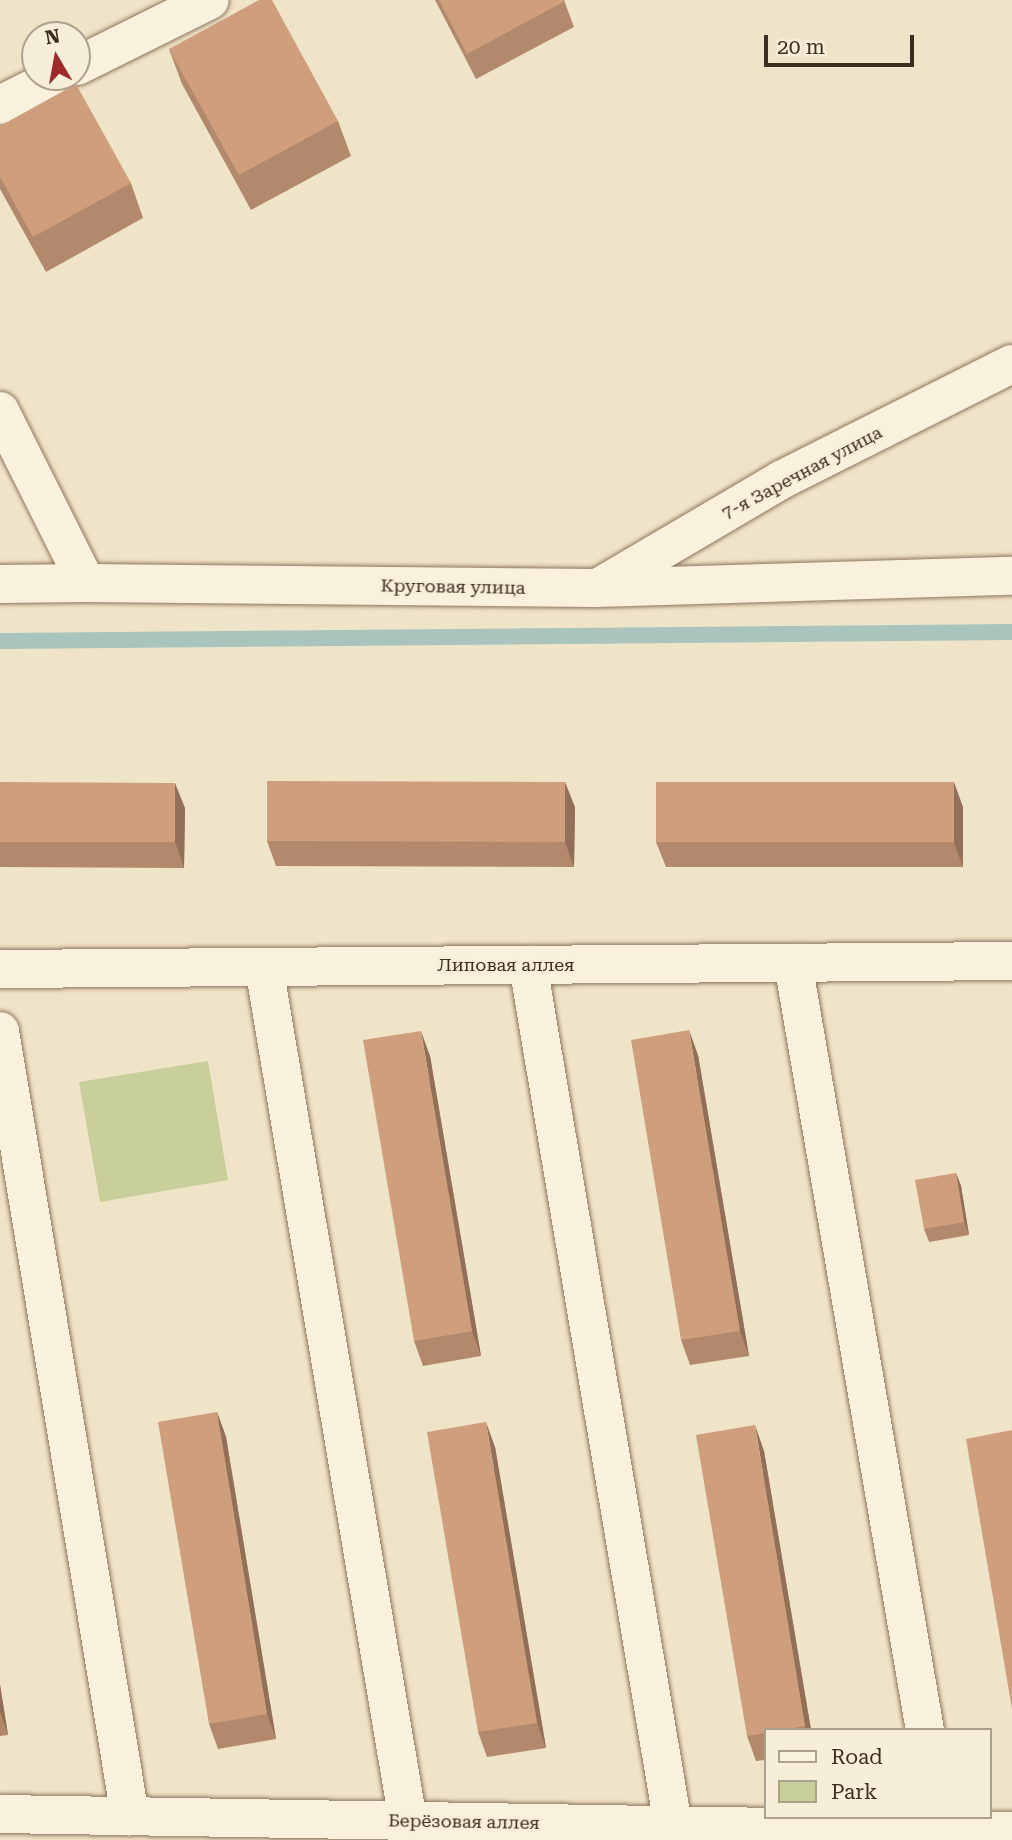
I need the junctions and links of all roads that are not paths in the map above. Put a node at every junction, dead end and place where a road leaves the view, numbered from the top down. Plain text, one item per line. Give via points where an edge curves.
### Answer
1 (210, 0) edge
2 (91, 59) edge
3 (28, 91) edge
4 (0, 105) edge
5 (1012, 364) edge
6 (0, 411) edge
7 (1012, 576) edge
8 (86, 583) junction
9 (0, 584) edge
10 (596, 588) junction
11 (1012, 961) edge
12 (793, 963) junction
13 (528, 965) junction
14 (264, 967) junction
15 (0, 969) edge
16 (0, 1031) edge
17 (925, 1728) edge
18 (0, 1814) edge
19 (130, 1816) junction
20 (408, 1821) junction
21 (941, 1824) edge
22 (673, 1825) junction
23 (1012, 1831) edge

1 - 2 street
3 - 4 street
5 - 10 street, 7-я Заречная улица via 781,480
6 - 8 street
7 - 10 street, Круговая улица
8 - 9 street, Круговая улица
8 - 10 street, Круговая улица
11 - 12 street, Липовая аллея
12 - 13 street, Липовая аллея
12 - 17 street
13 - 14 street, Липовая аллея
13 - 22 street
14 - 15 street, Липовая аллея
14 - 20 street
16 - 19 street
18 - 19 street, Берёзовая аллея
19 - 20 street, Берёзовая аллея
20 - 22 street, Берёзовая аллея
21 - 22 street, Берёзовая аллея
21 - 23 street, Берёзовая аллея

